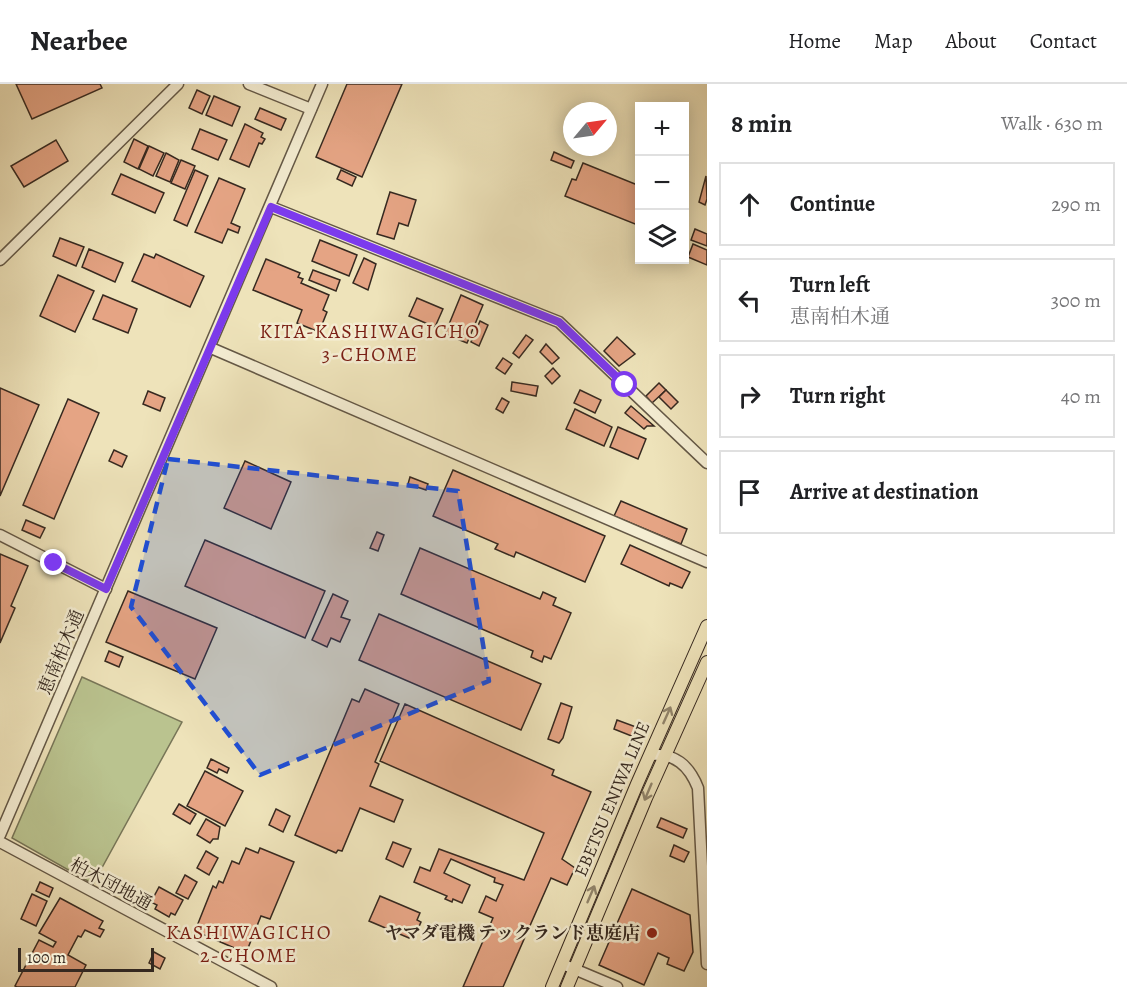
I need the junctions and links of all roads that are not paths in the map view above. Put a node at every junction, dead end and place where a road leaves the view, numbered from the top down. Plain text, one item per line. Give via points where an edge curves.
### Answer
1 (178, 84) edge
2 (249, 84) edge
3 (322, 84) edge
4 (311, 109) junction
5 (271, 207) junction
6 (0, 260) edge
7 (211, 348) junction
8 (707, 463) edge
9 (0, 535) edge
10 (707, 562) edge
11 (106, 589) junction
12 (707, 626) edge
13 (707, 662) edge
14 (665, 754) junction
15 (650, 755) junction
16 (0, 835) edge
17 (0, 842) edge
18 (705, 886) edge
19 (562, 963) junction
20 (707, 964) edge
21 (575, 969) junction
22 (271, 987) edge
23 (552, 987) edge
24 (567, 987) edge
25 (617, 987) edge

1 - 6 street
2 - 4 street
3 - 4 street, 恵南柏木通
4 - 5 street, 恵南柏木通
5 - 7 street, 恵南柏木通
5 - 8 street via 559,322
7 - 10 street
7 - 11 street, 恵南柏木通
9 - 11 street
11 - 16 street, 恵南柏木通
15 -> 12 main road, EBETSU ENIWA LINE
13 - 14 main road, EBETSU ENIWA LINE
14 - 15 street
14 - 18 street via 684,764 698,788
14 -> 21 main road, EBETSU ENIWA LINE
19 -> 15 main road, EBETSU ENIWA LINE
17 - 22 street, 柏木団地通
18 - 20 street
19 - 21 street
19 - 23 main road, EBETSU ENIWA LINE
21 - 24 main road, EBETSU ENIWA LINE
21 - 25 street

